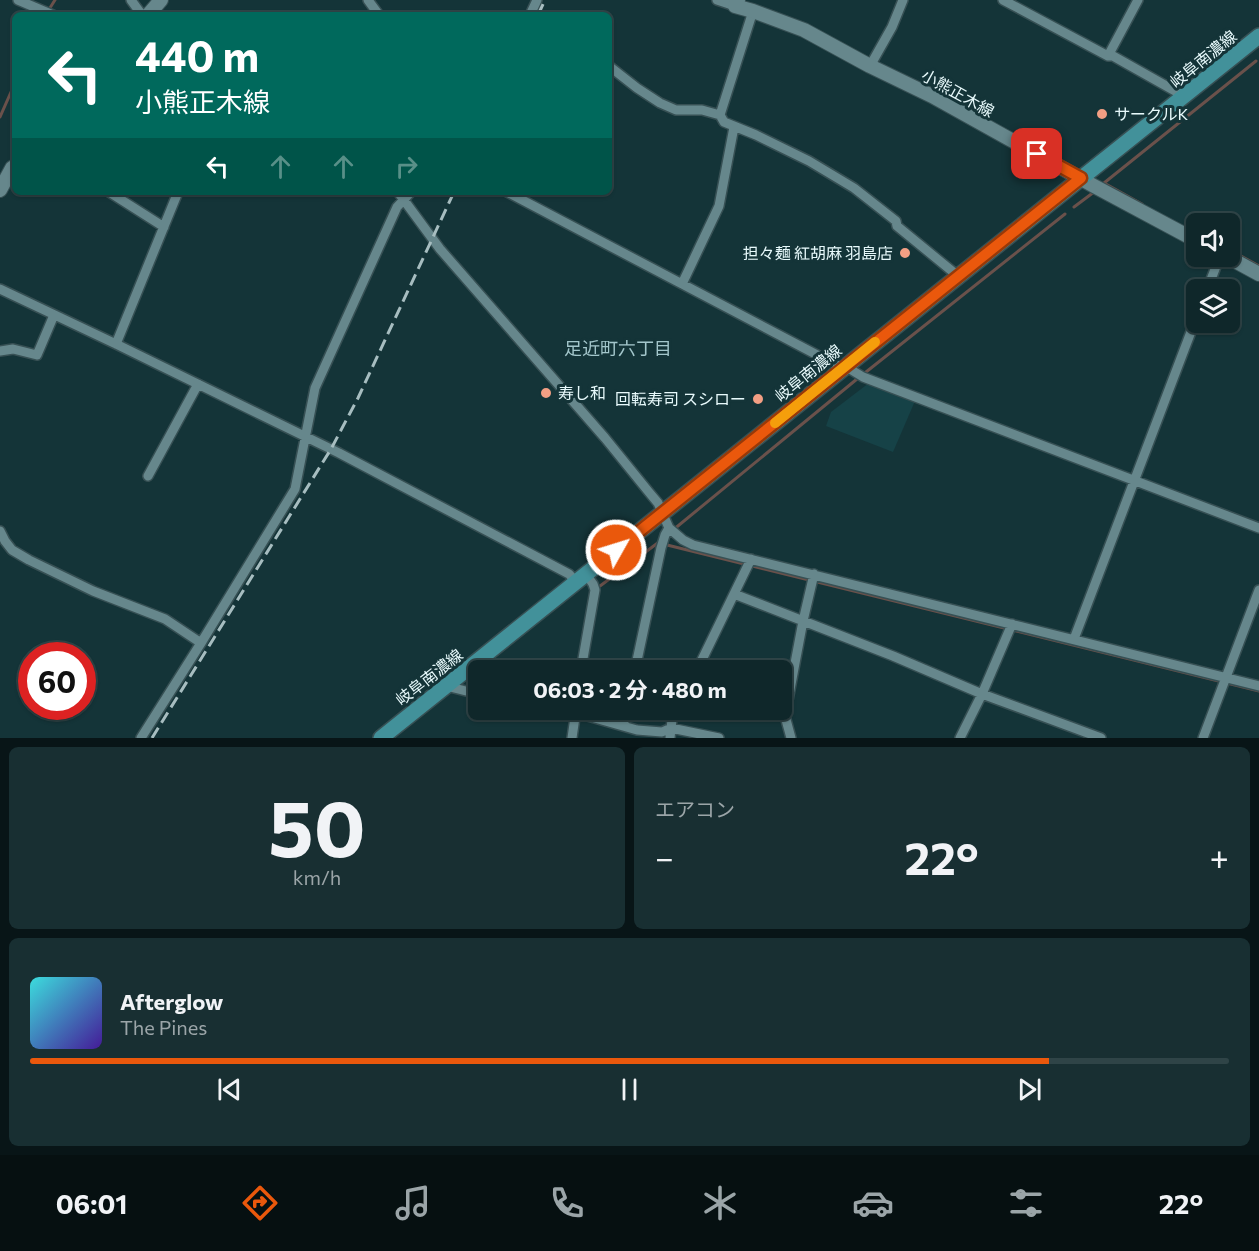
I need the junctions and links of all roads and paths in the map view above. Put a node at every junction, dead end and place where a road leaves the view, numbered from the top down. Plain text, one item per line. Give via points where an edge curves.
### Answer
1 (18, 0) edge
2 (161, 0) edge
3 (717, 0) edge
4 (903, 0) edge
5 (1003, 0) edge
6 (1138, 0) edge
7 (736, 3) edge
8 (753, 11) junction
9 (46, 12) edge
10 (151, 12) edge
11 (1259, 36) edge
12 (1108, 56) junction
13 (870, 66) junction
14 (612, 68) edge
15 (1184, 96) junction
16 (720, 116) junction
17 (734, 127) junction
18 (12, 168) edge
19 (1081, 178) junction
20 (1, 186) edge
21 (114, 195) edge
22 (177, 195) edge
23 (513, 195) edge
24 (401, 196) edge
25 (164, 227) junction
26 (1186, 235) edge
27 (1240, 263) edge
28 (1259, 274) edge
29 (958, 276) junction
30 (682, 284) junction
31 (0, 289) edge
32 (54, 315) junction
33 (1190, 333) edge
34 (116, 344) junction
35 (0, 351) edge
36 (844, 367) junction
37 (198, 384) junction
38 (306, 436) junction
39 (148, 476) dead end
40 (1134, 480) junction
41 (662, 513) junction
42 (669, 528) junction
43 (1259, 528) edge
44 (0, 531) edge
45 (751, 559) junction
46 (814, 574) junction
47 (581, 578) junction
48 (1259, 590) edge
49 (734, 594) junction
50 (803, 621) junction
51 (1012, 624) junction
52 (1074, 639) junction
53 (201, 643) junction
54 (583, 660) edge
55 (637, 660) edge
56 (702, 660) edge
57 (1225, 677) junction
58 (446, 686) junction
59 (1259, 686) edge
60 (468, 692) edge
61 (982, 694) junction
62 (575, 720) edge
63 (604, 720) edge
64 (624, 720) edge
65 (623, 726) junction
66 (670, 733) edge
67 (141, 738) edge
68 (381, 738) edge
69 (572, 738) edge
70 (719, 738) edge
71 (791, 738) edge
72 (960, 738) edge
73 (1101, 738) edge
74 (1203, 738) edge

1 - 9 street
2 - 10 main road
3 - 7 street
4 - 13 street
5 - 12 street
6 - 12 street
7 - 8 main road, 小熊正木線
8 - 13 main road, 小熊正木線 via 804,30
8 - 16 street
11 - 15 main road, 岐阜南濃線
12 - 15 street
13 - 19 main road, 小熊正木線
14 - 16 street via 660,103 676,110 702,110
15 - 19 main road, 岐阜南濃線
16 - 17 street
17 - 29 street via 809,161 854,188
17 - 30 street via 718,206
18 - 20 main road
19 - 26 main road, 小熊正木線
19 - 29 main road, 岐阜南濃線
21 - 25 street
22 - 25 street
23 - 30 street
24 - 38 street via 315,388
24 - 41 street via 440,249 648,490
25 - 34 street
27 - 28 main road
29 - 36 main road, 岐阜南濃線
30 - 36 street
31 - 32 street
32 - 34 street
32 - 35 street via 37,355 13,349
33 - 40 street
34 - 37 street
36 - 40 street
36 - 41 main road, 岐阜南濃線
37 - 38 street
37 - 39 street
38 - 47 street
38 - 53 street via 295,489
40 - 43 street
40 - 52 street
41 - 42 street
41 - 47 main road, 岐阜南濃線
42 - 45 street via 693,545
42 - 55 street
44 - 53 street via 12,550 29,560 165,619
45 - 46 street
45 - 49 street
46 - 50 street
46 - 51 street
47 - 54 street via 593,584 595,590
47 - 58 main road, 岐阜南濃線
48 - 57 street
49 - 50 street
49 - 56 street
50 - 61 street
50 - 71 street via 784,716
51 - 52 street
51 - 61 street
52 - 57 street
53 - 67 street
57 - 59 street
57 - 74 street
58 - 60 street
58 - 68 main road, 岐阜南濃線
61 - 72 street
61 - 73 street
62 - 69 street
63 - 65 street
64 - 65 street
65 - 66 street
66 - 70 street

